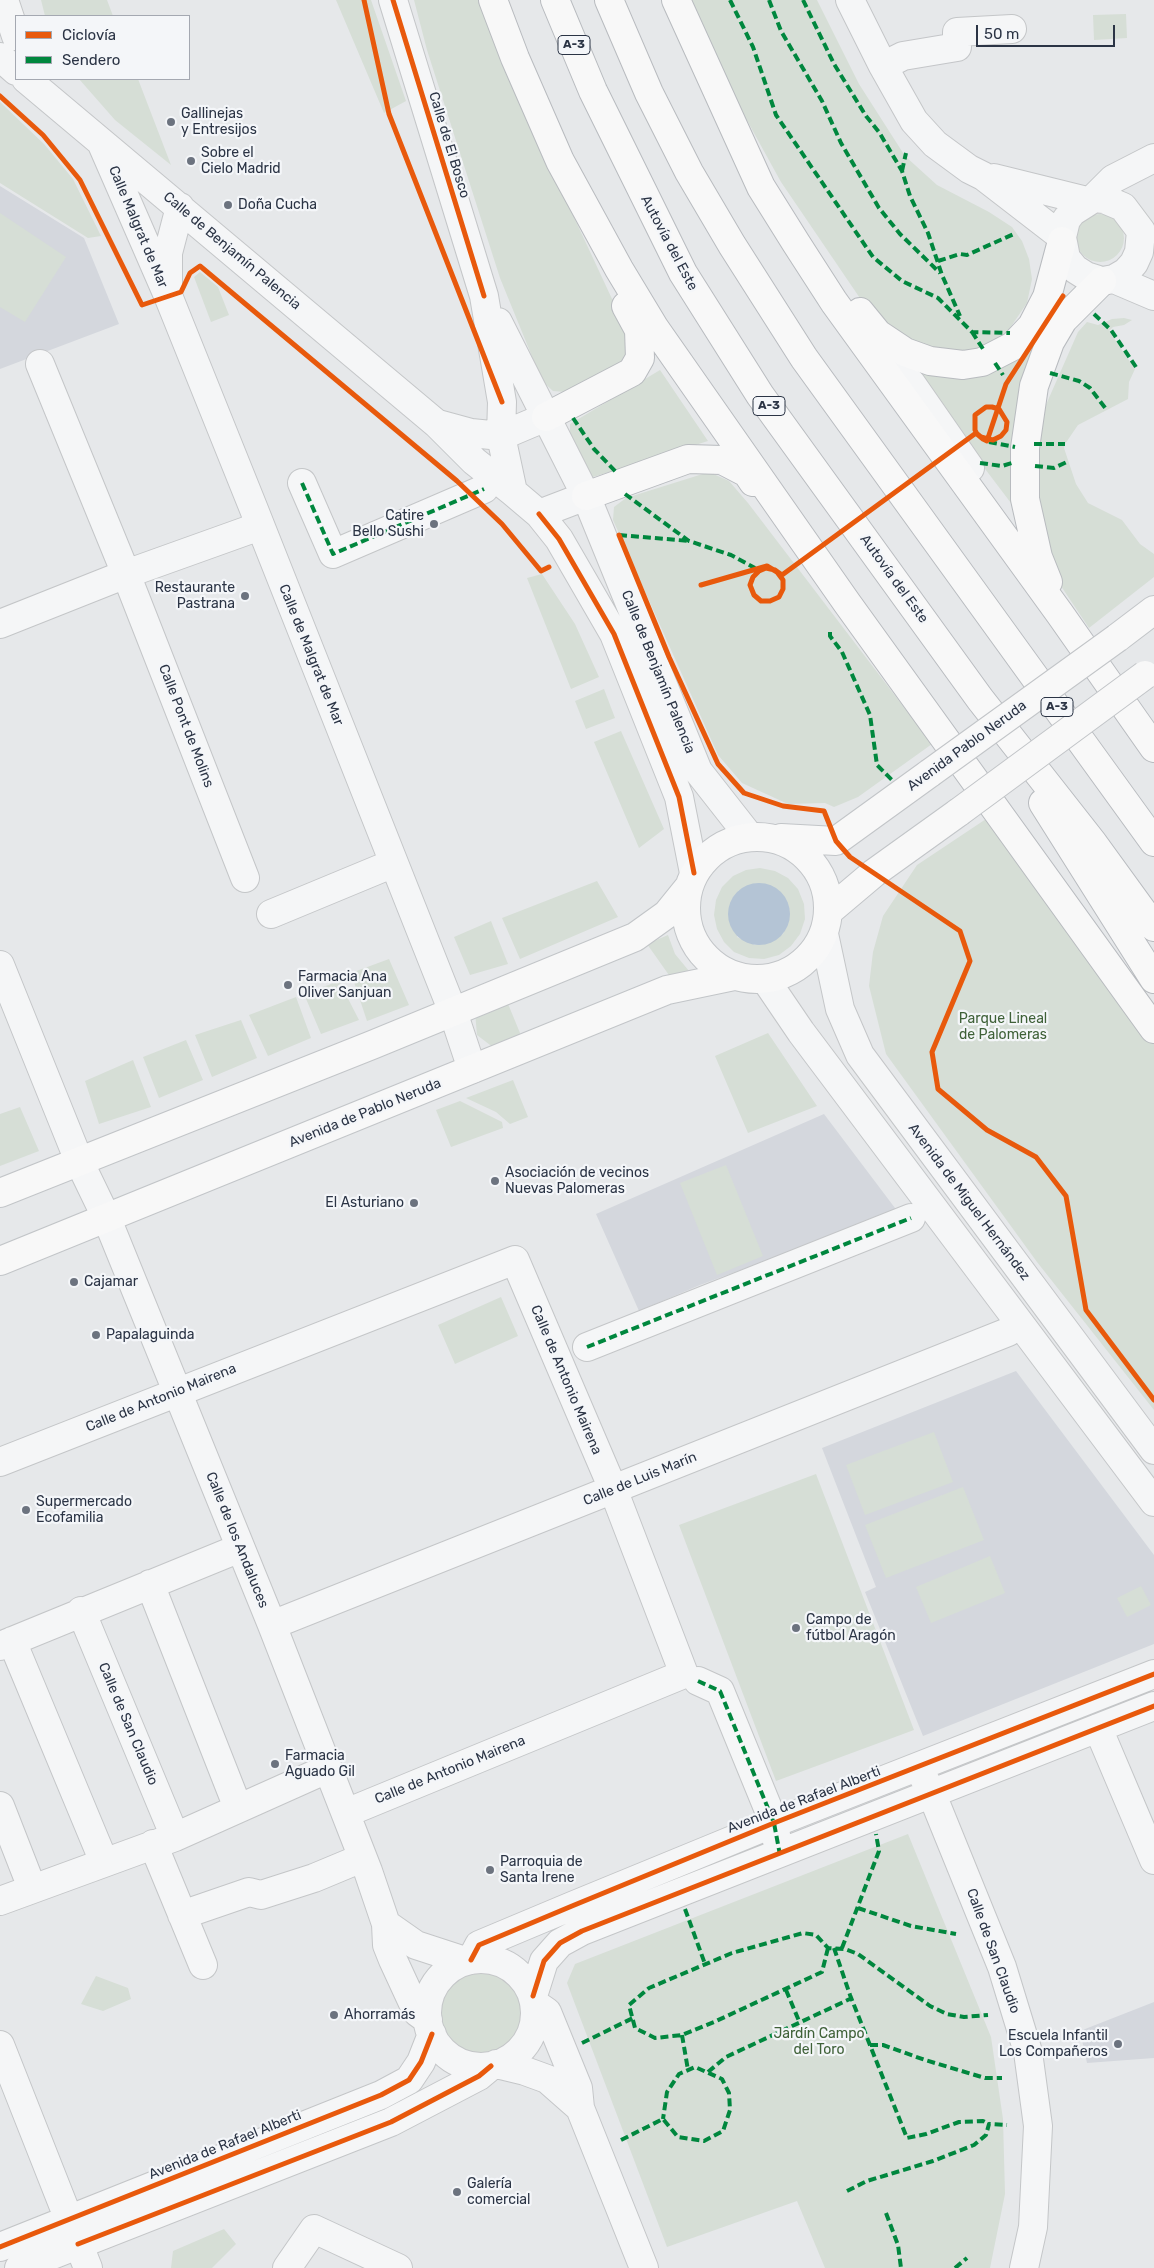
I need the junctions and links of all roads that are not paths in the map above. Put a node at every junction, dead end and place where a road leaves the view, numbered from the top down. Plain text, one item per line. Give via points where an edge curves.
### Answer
1 (4, 0) edge
2 (393, 0) edge
3 (493, 0) edge
4 (555, 0) edge
5 (609, 0) edge
6 (676, 0) edge
7 (850, 0) edge
8 (1012, 29) dead end
9 (15, 33) edge
10 (0, 57) edge
11 (883, 66) junction
12 (15, 70) edge
13 (28, 80) edge
14 (42, 88) edge
15 (101, 142) junction
16 (1154, 158) edge
17 (560, 162) junction
18 (984, 176) junction
19 (761, 186) junction
20 (1090, 199) junction
21 (180, 207) junction
22 (1147, 227) edge
23 (1062, 239) junction
24 (226, 246) junction
25 (168, 253) junction
26 (1108, 280) junction
27 (484, 296) junction
28 (1154, 296) edge
29 (169, 298) junction
30 (40, 364) dead end
31 (546, 416) junction
32 (437, 424) junction
33 (501, 436) junction
34 (302, 483) dead end
35 (484, 489) dead end
36 (513, 492) junction
37 (586, 496) junction
38 (539, 514) junction
39 (260, 526) junction
40 (126, 574) junction
41 (847, 603) junction
42 (1154, 610) edge
43 (1060, 614) junction
44 (0, 624) edge
45 (1150, 672) edge
46 (980, 698) junction
47 (1154, 748) edge
48 (758, 836) junction
49 (1154, 842) edge
50 (394, 863) junction
51 (245, 878) dead end
52 (691, 881) junction
53 (271, 914) dead end
54 (826, 922) junction
55 (1154, 927) edge
56 (0, 965) edge
57 (734, 976) junction
58 (765, 979) junction
59 (1154, 979) edge
60 (452, 1012) junction
61 (1154, 1029) edge
62 (472, 1069) junction
63 (79, 1161) junction
64 (0, 1193) edge
65 (911, 1218) dead end
66 (107, 1219) junction
67 (0, 1261) edge
68 (1019, 1270) junction
69 (1018, 1329) junction
70 (587, 1347) dead end
71 (176, 1392) junction
72 (1154, 1450) edge
73 (1154, 1457) edge
74 (0, 1462) edge
75 (613, 1489) junction
76 (1154, 1502) edge
77 (240, 1548) junction
78 (150, 1584) junction
79 (81, 1611) junction
80 (272, 1625) junction
81 (6, 1643) edge
82 (1154, 1674) edge
83 (698, 1681) dead end
84 (1154, 1706) edge
85 (1098, 1728) junction
86 (326, 1768) junction
87 (913, 1770) junction
88 (931, 1792) junction
89 (0, 1806) edge
90 (238, 1808) junction
91 (346, 1813) junction
92 (774, 1823) junction
93 (164, 1840) junction
94 (780, 1855) junction
95 (362, 1858) junction
96 (1154, 1860) edge
97 (104, 1862) junction
98 (32, 1888) junction
99 (0, 1901) edge
100 (182, 1915) junction
101 (386, 1924) junction
102 (468, 1960) junction
103 (203, 1965) dead end
104 (533, 1999) junction
105 (430, 2027) junction
106 (0, 2045) edge
107 (493, 2065) junction
108 (580, 2108) junction
109 (78, 2244) edge
110 (0, 2247) edge
111 (369, 2262) edge
112 (1030, 2267) edge
113 (18, 2268) edge
114 (287, 2268) edge
115 (398, 2268) edge
116 (644, 2268) edge

1 - 9 street
2 - 27 street, Calle de El Bosco
3 - 17 main road via 514,58
4 - 46 main road, Autovía del Este / A-3 via 592,91 683,273 760,394
5 - 49 main road, A-3 via 649,93 689,172 794,342
6 - 19 main road
7 - 11 street
8 - 11 street via 957,32 957,47 903,56
10 - 12 street
11 - 18 street via 914,120 935,144
13 - 14 street, Calle de Benjamín Palencia
14 - 15 street, Calle de Benjamín Palencia
15 - 21 street, Calle de Benjamín Palencia
15 - 29 street, Calle Malgrat de Mar
16 - 20 street via 1113,179
17 - 31 main road via 608,272 639,330 640,358 632,372
17 - 41 main road via 654,327
18 - 20 street
18 - 23 street
19 - 23 main road via 878,334 905,352 930,361 963,365 982,362 1012,346 1032,326 1047,297
19 - 43 main road via 834,302
20 - 22 street via 1104,199 1123,207
20 - 23 street via 1066,220
21 - 24 street, Calle de Benjamín Palencia
21 - 25 street, Calle Malgrat de Mar
22 - 26 street via 1134,263 1126,272
23 - 26 street via 1066,258 1075,269 1086,276
24 - 25 street, Calle Malgrat de Mar via 198,240 180,243
24 - 32 street, Calle de Benjamín Palencia
25 - 29 street, Calle Malgrat de Mar
26 - 28 street
26 - 43 main road via 1063,320 1050,342 1034,386 1025,448 1025,500 1038,556
27 - 31 street, Calle de El Bosco
27 - 33 street, Calle de El Bosco via 502,402
29 - 39 street, Calle de Malgrat de Mar
30 - 40 street, Calle Pont de Molins
31 - 33 street, Calle de Benjamín Palencia
31 - 37 street, Calle de Benjamín Palencia
32 - 33 street, Calle de Benjamín Palencia via 471,433
32 - 36 street, Calle de Benjamín Palencia via 474,461
33 - 36 street
34 - 35 street via 333,554
36 - 38 street, Calle de Benjamín Palencia
37 - 38 street
37 - 41 main road via 688,460 722,460 746,473
37 - 48 street, Calle de Benjamín Palencia via 698,771
38 - 52 street, Calle de Benjamín Palencia via 559,539 614,634 679,798
39 - 40 street
39 - 50 street, Calle de Malgrat de Mar
40 - 44 street
40 - 51 street, Calle Pont de Molins
41 - 61 main road
42 - 48 main road, Avenida Pablo Neruda, bridge via 836,841
43 - 47 main road
45 - 54 main road, bridge via 874,873
46 - 55 main road, Autovía del Este / A-3
46 - 59 main road via 1077,860
48 - 52 main road via 732,840 717,848 704,859
48 - 54 main road via 787,842 818,870 827,890
50 - 53 street
50 - 60 street, Calle de Malgrat de Mar
52 - 57 main road via 686,917 689,931 699,950 715,966
52 - 60 main road via 666,914 635,937
54 - 58 main road via 815,951 801,965
54 - 68 street, Avenida de Miguel Hernández via 840,1009 860,1055
56 - 63 street
57 - 58 main road
57 - 62 main road, Avenida de Pablo Neruda via 667,990
58 - 69 street via 995,1289 1006,1316
60 - 62 street
60 - 63 main road
62 - 66 main road, Avenida de Pablo Neruda
63 - 64 main road
63 - 66 street, Calle de los Andaluces
65 - 70 street
66 - 67 main road, Avenida de Pablo Neruda
66 - 71 street, Calle de los Andaluces
68 - 69 street
68 - 72 street, Avenida de Miguel Hernández
69 - 73 street via 1045,1342 1079,1366
69 - 75 street, Calle de Luis Marín
69 - 76 street via 1028,1343 1046,1358
71 - 74 street, Calle de Antonio Mairena
71 - 75 street, Calle de Antonio Mairena via 515,1260
71 - 77 street, Calle de los Andaluces
75 - 80 street, Calle de Luis Marín
75 - 91 street, Calle de Antonio Mairena via 684,1674
77 - 78 street
77 - 80 street, Calle de los Andaluces
78 - 79 street
78 - 90 street
79 - 81 street
79 - 93 street, Calle de San Claudio
80 - 86 street, Calle de los Andaluces
81 - 97 street
82 - 87 street, Avenida de Rafael Alberti
83 - 92 street via 720,1690
84 - 85 street
85 - 88 street
85 - 96 street
86 - 90 street
86 - 91 street, Calle de los Andaluces
87 - 88 street, Calle de San Claudio via 925,1778
87 - 92 street, Avenida de Rafael Alberti
88 - 94 street
88 - 112 street, Calle de San Claudio via 1002,1967 1028,2052 1038,2126
89 - 98 street
90 - 93 street
91 - 95 street, Calle de los Andaluces
92 - 94 street
92 - 102 street, Avenida de Rafael Alberti via 479,1945
93 - 97 street
93 - 100 street, Calle de San Claudio
94 - 104 street via 582,1931 560,1943 544,1961
95 - 100 street via 261,1895 249,1892
95 - 101 street, Calle de los Andaluces
97 - 98 street
98 - 99 street
100 - 103 street, Calle de San Claudio
101 - 102 street via 416,1945
101 - 105 street, Calle de los Andaluces via 387,1945 393,1960 417,2012
102 - 104 street via 499,1962 513,1969 524,1979
102 - 105 street via 448,1970 432,1990 428,2003
104 - 107 street via 534,2026 526,2043 508,2059
104 - 108 street via 547,2012 578,2088
105 - 107 street via 448,2055 463,2063
105 - 109 street, Avenida de Rafael Alberti via 421,2062 410,2080
106 - 109 street
107 - 108 street via 547,2079
107 - 109 street, Avenida de Rafael Alberti via 479,2076 392,2122
108 - 116 street
109 - 110 street, Avenida de Rafael Alberti
109 - 113 street, Avenida de Rafael Alberti
111 - 114 street via 314,2229
111 - 115 street

